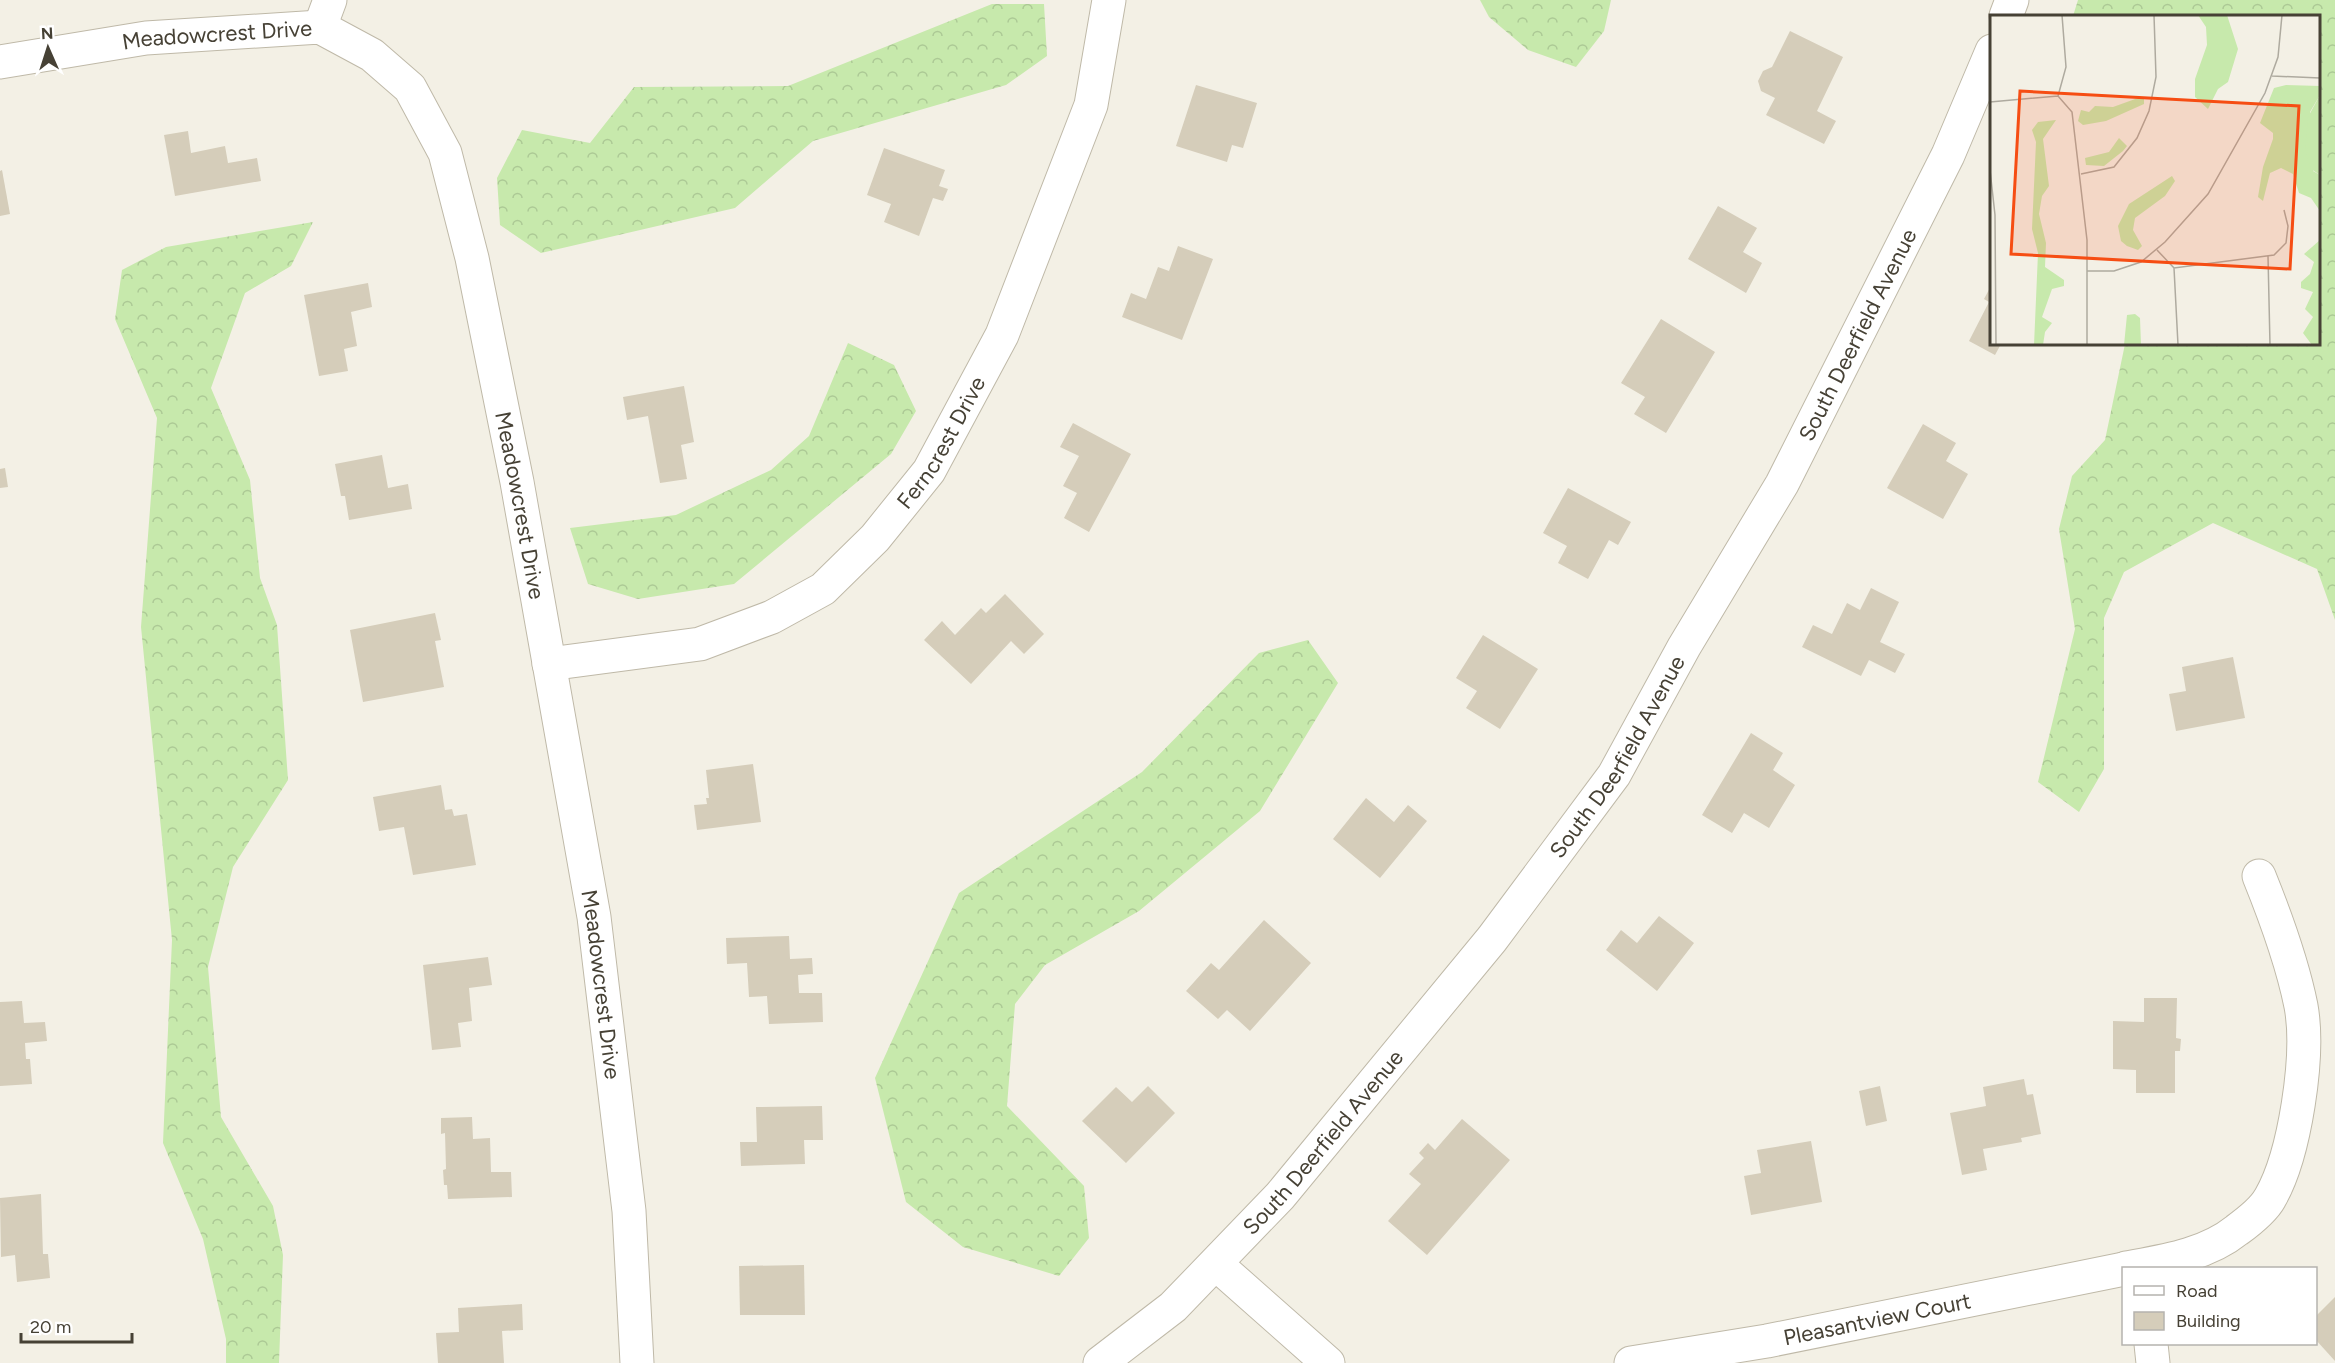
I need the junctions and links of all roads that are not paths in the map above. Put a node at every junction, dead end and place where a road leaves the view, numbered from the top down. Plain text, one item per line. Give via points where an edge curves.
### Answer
1 (1109, 0) edge
2 (2012, 0) edge
3 (325, 13) edge
4 (2006, 15) edge
5 (1990, 56) edge
6 (0, 62) edge
7 (549, 664) junction
8 (2259, 876) dead end
9 (1216, 1264) junction
10 (2140, 1267) edge
11 (2122, 1271) edge
12 (2151, 1345) edge
13 (637, 1363) edge
14 (1100, 1363) edge
15 (1328, 1363) edge
16 (1631, 1363) edge
17 (2153, 1363) edge

1 - 7 street, Ferncrest Drive via 1091,105 1002,335 929,471 875,538 823,589 772,617 700,644
2 - 4 street
3 - 6 street, Meadowcrest Drive
3 - 7 street, Meadowcrest Drive via 410,88 445,153 472,258
5 - 9 street, South Deerfield Avenue via 1948,155 1782,484 1684,647 1614,775 1492,939 1280,1196
7 - 13 street, Meadowcrest Drive via 596,929 629,1211
8 - 10 street, Pleasantview Court via 2285,942 2301,1008 2302,1080 2290,1152 2270,1200 2236,1231 2193,1254
9 - 14 street, South Deerfield Avenue via 1173,1307
9 - 15 street
11 - 16 street, Pleasantview Court via 1767,1341
12 - 17 street

